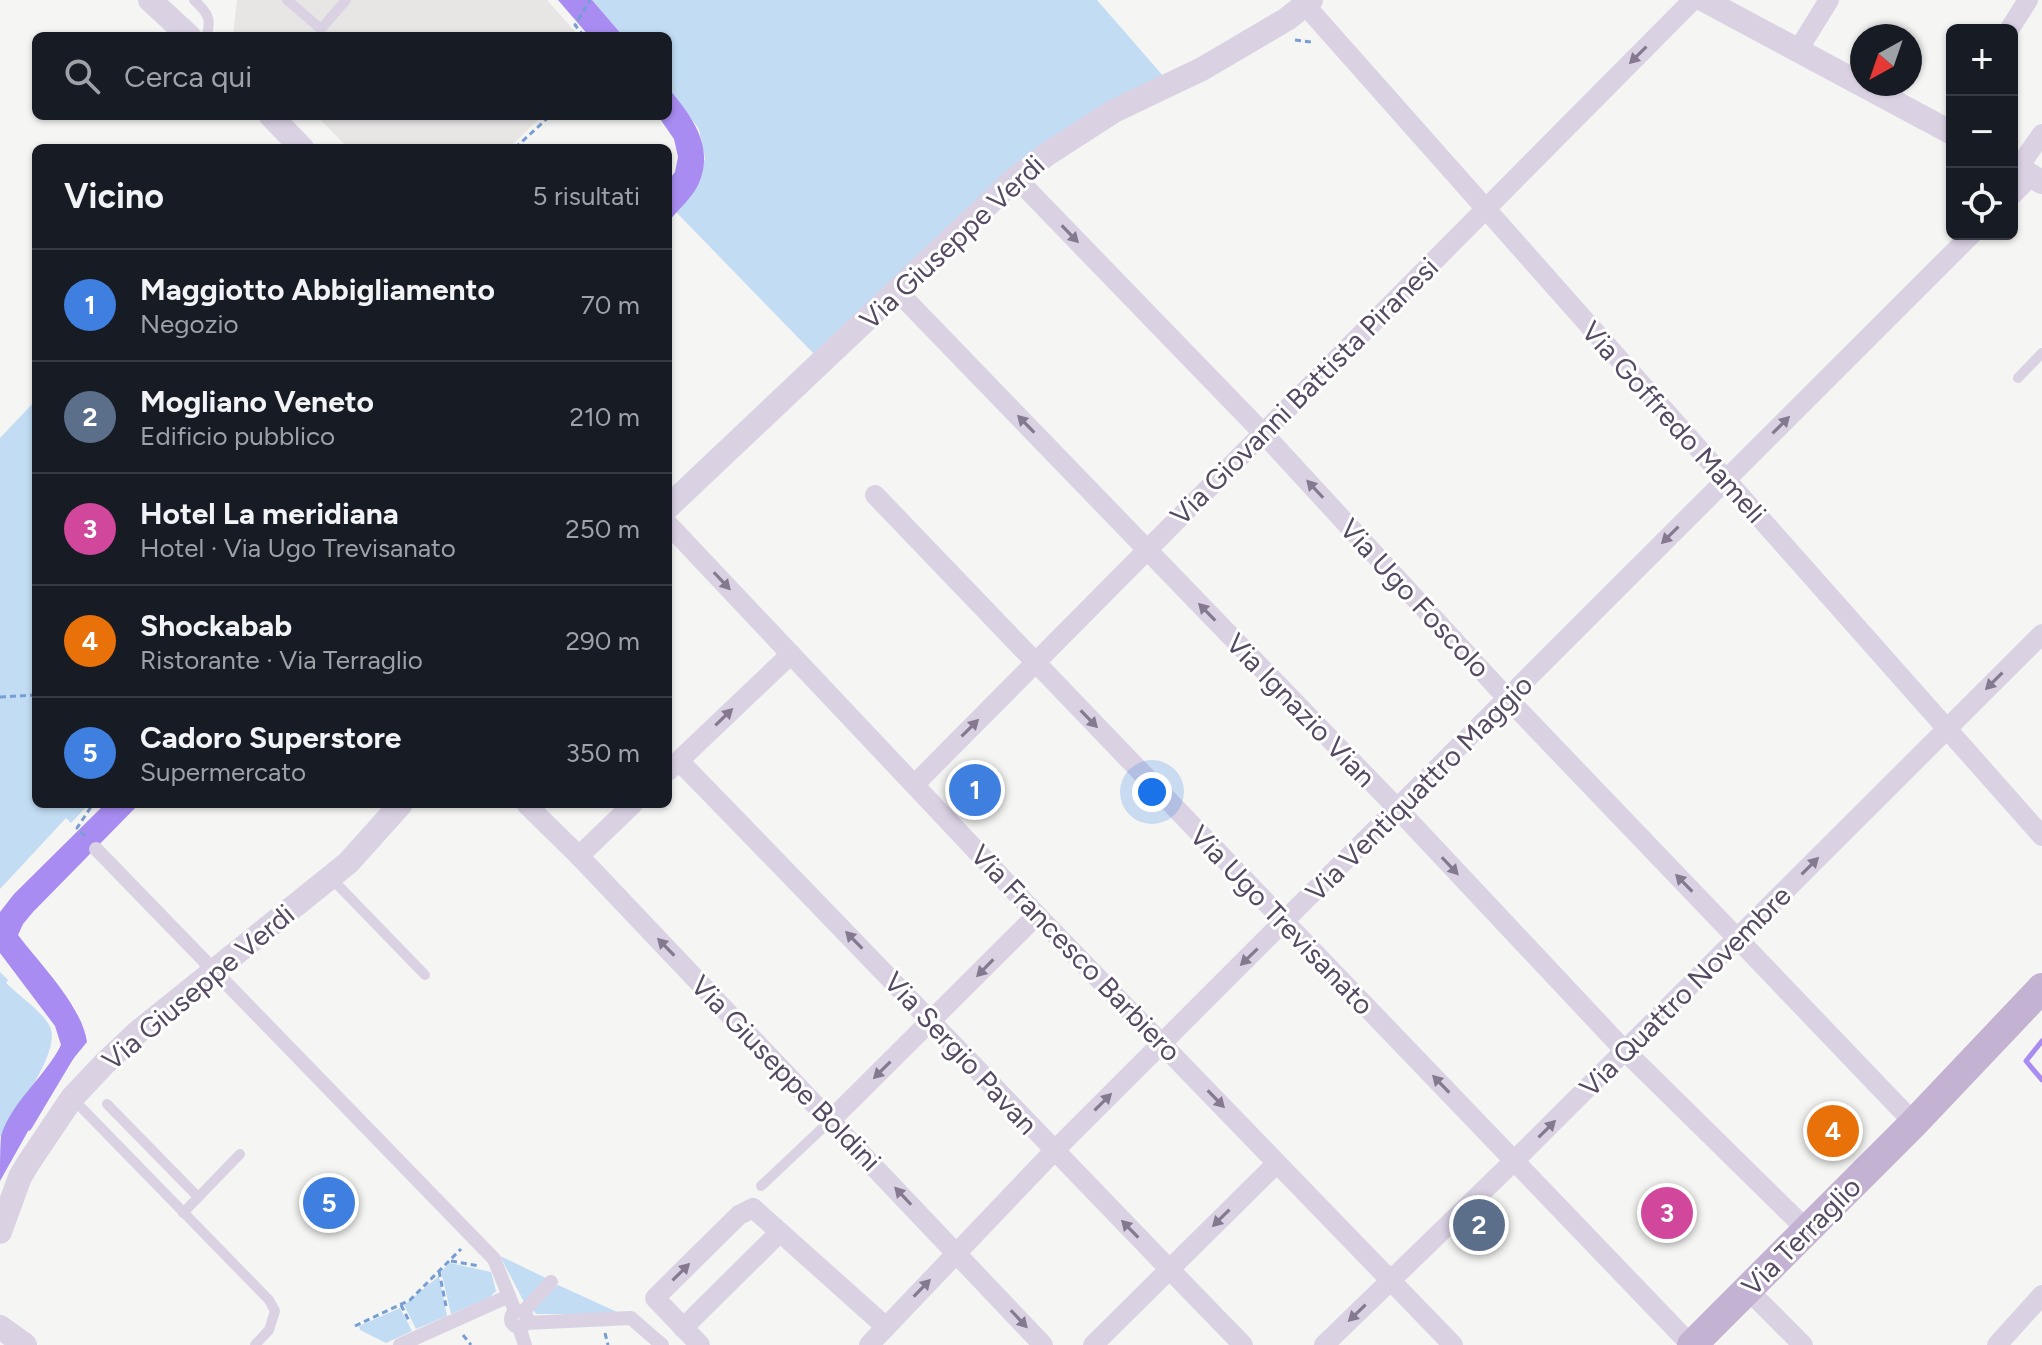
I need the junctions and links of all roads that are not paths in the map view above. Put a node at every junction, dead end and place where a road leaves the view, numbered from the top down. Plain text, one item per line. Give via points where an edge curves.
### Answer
1 (150, 0) edge
2 (194, 0) edge
3 (287, 0) edge
4 (346, 0) edge
5 (1693, 0) edge
6 (1704, 0) edge
7 (1829, 0) edge
8 (2028, 0) edge
9 (1309, 3) edge
10 (2013, 24) edge
11 (185, 32) edge
12 (207, 32) edge
13 (1798, 50) junction
14 (275, 120) edge
15 (1946, 125) edge
16 (2042, 134) edge
17 (298, 144) edge
18 (2026, 173) edge
19 (1016, 178) junction
20 (1486, 210) junction
21 (1966, 240) edge
22 (897, 291) junction
23 (2042, 353) edge
24 (2018, 378) dead end
25 (1262, 432) junction
26 (1725, 480) junction
27 (875, 495) dead end
28 (672, 503) edge
29 (672, 528) edge
30 (1147, 548) junction
31 (2042, 634) edge
32 (791, 654) junction
33 (1035, 663) junction
34 (1507, 698) junction
35 (1946, 728) junction
36 (673, 766) edge
37 (915, 784) junction
38 (398, 808) edge
39 (530, 808) edge
40 (629, 808) edge
41 (1397, 809) junction
42 (2042, 836) edge
43 (96, 849) dead end
44 (579, 856) junction
45 (331, 878) junction
46 (1037, 915) junction
47 (1284, 923) junction
48 (1738, 939) junction
49 (214, 972) junction
50 (425, 975) dead end
51 (2042, 988) edge
52 (933, 1021) junction
53 (1162, 1043) junction
54 (1625, 1051) junction
55 (72, 1098) junction
56 (107, 1104) dead end
57 (831, 1120) junction
58 (1914, 1123) junction
59 (1054, 1151) junction
60 (240, 1154) dead end
61 (1515, 1160) junction
62 (1277, 1163) junction
63 (761, 1186) dead end
64 (198, 1197) junction
65 (183, 1213) junction
66 (1807, 1230) junction
67 (0, 1232) edge
68 (780, 1232) junction
69 (957, 1253) junction
70 (1169, 1270) junction
71 (1391, 1281) junction
72 (551, 1282) dead end
73 (1747, 1289) junction
74 (2042, 1295) edge
75 (509, 1296) junction
76 (521, 1318) junction
77 (0, 1327) edge
78 (886, 1327) junction
79 (683, 1328) junction
80 (25, 1345) edge
81 (255, 1345) edge
82 (400, 1345) edge
83 (525, 1345) edge
84 (662, 1345) edge
85 (700, 1345) edge
86 (869, 1345) edge
87 (1043, 1345) edge
88 (1093, 1345) edge
89 (1243, 1345) edge
90 (1324, 1345) edge
91 (1453, 1345) edge
92 (1691, 1345) edge
93 (1803, 1345) edge
94 (1997, 1345) edge

1 - 11 street
2 - 12 lane via 210,19
3 - 4 lane via 321,29
5 -> 20 street, Via Giovanni Battista Piranesi
6 - 13 street
7 - 13 street
8 - 10 street
9 - 19 street, Via Giuseppe Verdi via 1202,69 1114,111
9 - 20 street, Via Goffredo Mameli
13 - 15 street
14 - 17 street
16 - 18 street
19 - 22 street, Via Giuseppe Verdi
19 -> 25 street, Via Ugo Foscolo
20 - 25 street, Via Giovanni Battista Piranesi
20 - 26 street, Via Goffredo Mameli
26 -> 21 street, Via Ventiquattro Maggio
22 - 28 street, Via Giuseppe Verdi
30 -> 22 street, Via Ignazio Vian
23 - 24 lane
25 - 30 street, Via Giovanni Battista Piranesi
34 -> 25 street, Via Ugo Foscolo
26 -> 34 street, Via Ventiquattro Maggio
26 - 35 street, Via Goffredo Mameli
27 - 33 street, Via Ugo Trevisanato
29 -> 32 street, Via Francesco Barbiero
30 - 33 street, Via Giovanni Battista Piranesi
41 -> 30 street, Via Ignazio Vian
31 -> 35 street, Via Quattro Novembre
36 -> 32 street
32 - 37 street, Via Francesco Barbiero
37 -> 33 street, Via Giovanni Battista Piranesi
33 -> 47 street, Via Ugo Trevisanato
34 - 41 street, Via Ventiquattro Maggio
48 -> 34 street, Via Ugo Foscolo
35 - 42 street, Via Goffredo Mameli
48 -> 35 street, Via Quattro Novembre
52 -> 36 street, Via Sergio Pavan
37 - 46 street, Via Francesco Barbiero
38 - 45 street, Via Giuseppe Verdi
39 - 44 street, Via Giuseppe Boldini
40 - 44 street
41 - 47 street, Via Ventiquattro Maggio
41 -> 54 street, Via Ignazio Vian
43 - 49 street
57 -> 44 street, Via Giuseppe Boldini
45 - 49 street, Via Giuseppe Verdi
45 - 50 lane
46 -> 52 street
46 - 53 street, Via Francesco Barbiero
47 -> 53 street, Via Ventiquattro Maggio
61 -> 47 street, Via Ugo Trevisanato
48 - 54 street, Via Quattro Novembre
48 - 58 street, Via Ugo Foscolo
49 - 55 street, Via Giuseppe Verdi via 138,1032
49 - 75 street via 494,1259
51 - 58 main road, Via Terraglio
52 -> 57 street
52 - 59 street, Via Sergio Pavan
59 -> 53 street, Via Ventiquattro Maggio
53 -> 62 street, Via Francesco Barbiero
61 -> 54 street, Via Quattro Novembre
54 - 66 street, Via Ignazio Vian
55 - 65 lane
55 - 67 street, Via Giuseppe Verdi via 20,1177
56 - 64 lane
57 - 63 lane
69 -> 57 street, Via Giuseppe Boldini
58 - 66 main road, Via Terraglio
59 - 69 street, Via Ventiquattro Maggio
70 -> 59 street, Via Sergio Pavan
60 - 64 lane
61 - 71 street, Via Quattro Novembre
61 - 92 street, Via Ugo Trevisanato
62 -> 70 street
62 - 71 street, Via Francesco Barbiero
64 - 65 lane
65 - 81 lane via 269,1300 275,1311 269,1330
66 - 73 main road, Via Terraglio
68 - 78 street
68 - 79 street
79 -> 68 street via 655,1298 739,1215 753,1208
78 -> 69 street, Via Ventiquattro Maggio
69 -> 87 street, Via Giuseppe Boldini
70 - 88 street
70 - 89 street, Via Sergio Pavan
71 -> 90 street, Via Quattro Novembre
71 - 91 street, Via Francesco Barbiero
72 - 76 street
73 - 92 main road, Via Terraglio
73 - 93 street
74 - 94 street
75 - 76 street
75 - 82 street
76 - 83 street
76 - 84 street via 631,1318
77 - 80 street
78 - 86 street, Via Ventiquattro Maggio
79 - 85 street

